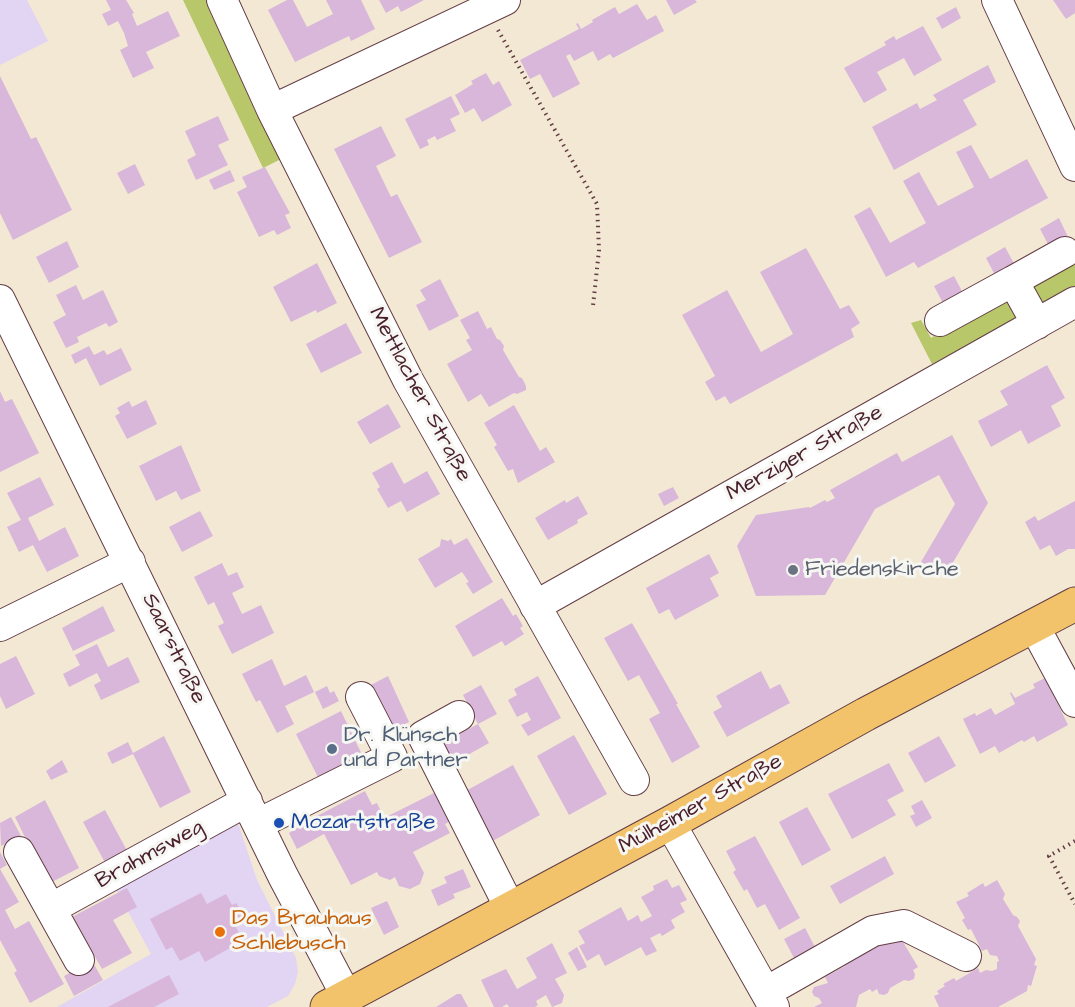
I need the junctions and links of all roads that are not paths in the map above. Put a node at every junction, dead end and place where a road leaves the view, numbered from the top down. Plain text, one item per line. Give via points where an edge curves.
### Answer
1 (222, 0) edge
2 (997, 0) edge
3 (495, 5) edge
4 (272, 110) junction
5 (1075, 166) edge
6 (1065, 252) dead end
7 (1013, 281) junction
8 (0, 300) edge
9 (1075, 302) edge
10 (940, 321) dead end
11 (1036, 324) junction
12 (130, 562) junction
13 (1075, 604) edge
14 (535, 606) junction
15 (0, 626) edge
16 (1034, 626) junction
17 (361, 697) dead end
18 (1075, 702) edge
19 (459, 716) dead end
20 (634, 780) dead end
21 (253, 813) junction
22 (670, 823) junction
23 (20, 852) dead end
24 (52, 908) junction
25 (510, 908) junction
26 (966, 956) dead end
27 (79, 960) dead end
28 (770, 1000) edge
29 (337, 1002) edge

1 - 4 street, Mettlacher Straße
2 - 5 street
3 - 4 street
4 - 14 street, Mettlacher Straße via 408,380
6 - 7 street
7 - 10 street
7 - 11 street
8 - 12 street, Saarstraße
9 - 11 street, Merziger Straße
11 - 14 street, Merziger Straße
12 - 15 street
12 - 21 street, Saarstraße
13 - 16 main road, Mülheimer Straße
14 - 20 street, Mettlacher Straße
16 - 18 street
16 - 22 main road, Mülheimer Straße
17 - 21 street, Brahmsweg via 392,757
19 - 25 street via 423,736
21 - 24 street, Brahmsweg
21 - 29 street, Saarstraße
22 - 25 main road, Mülheimer Straße
22 - 28 street
23 - 24 street
24 - 27 street
25 - 29 main road, Mülheimer Straße
26 - 28 street via 904,925 873,931

